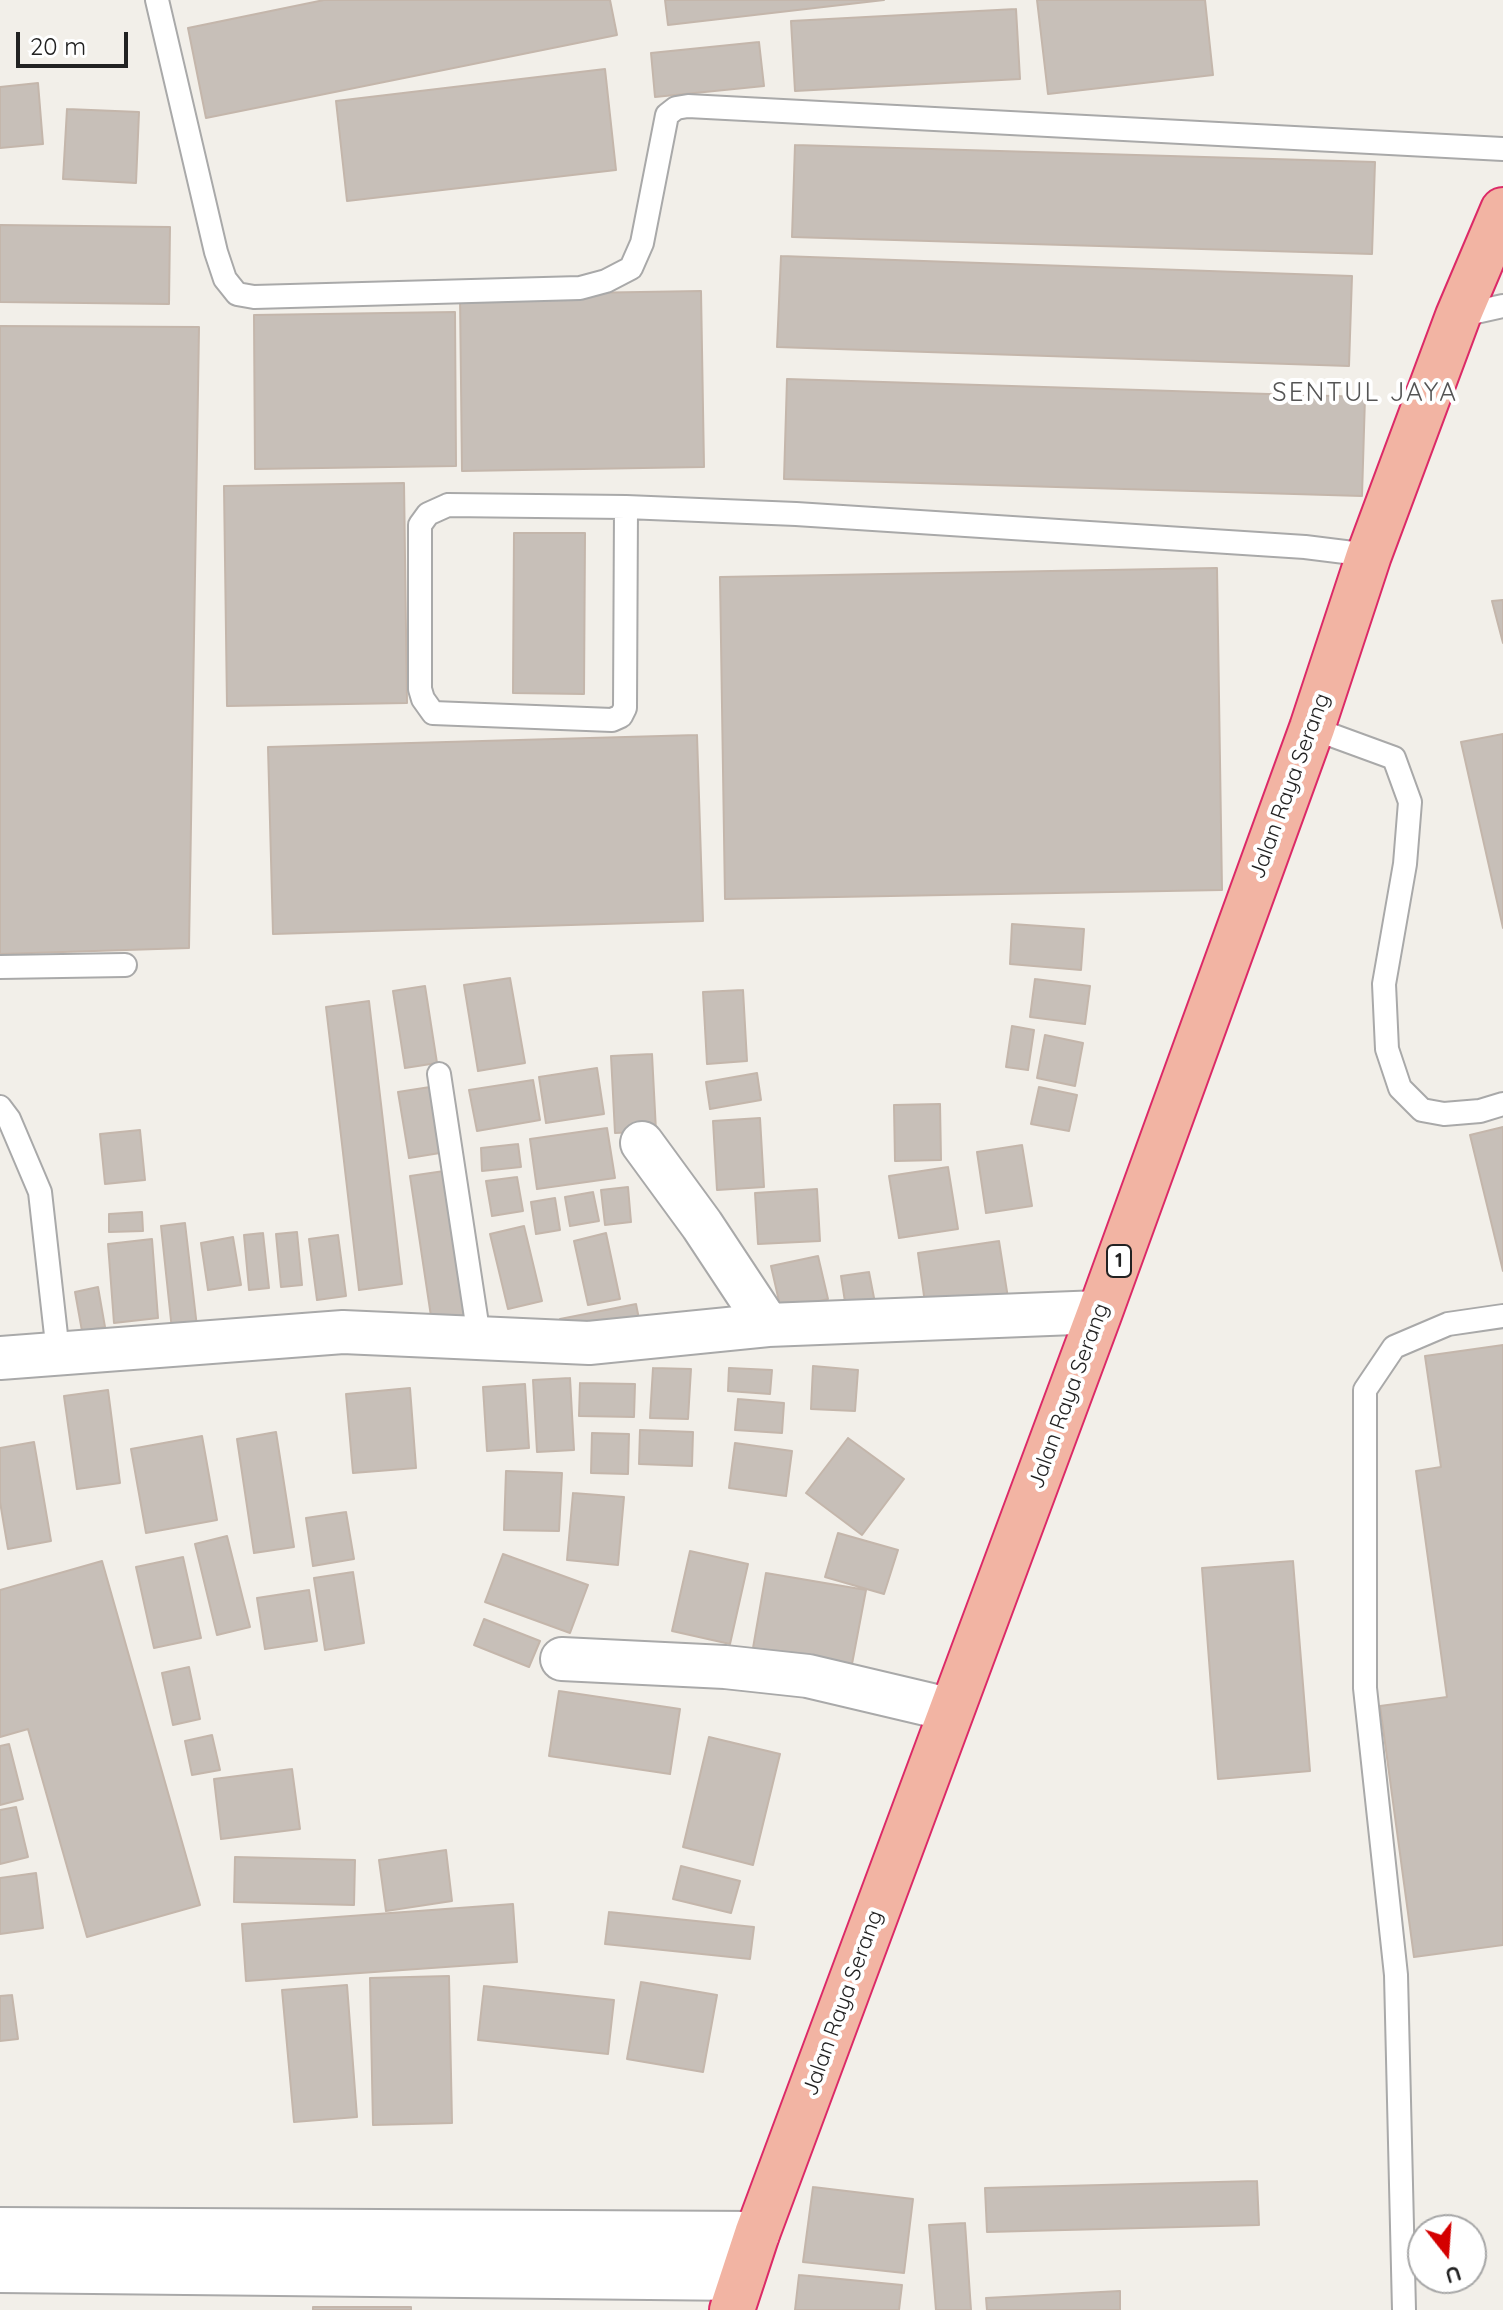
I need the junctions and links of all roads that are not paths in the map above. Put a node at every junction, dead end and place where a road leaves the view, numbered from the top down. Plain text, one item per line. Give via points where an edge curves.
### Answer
1 (157, 0) edge
2 (1503, 149) edge
3 (1503, 210) edge
4 (1503, 306) edge
5 (1458, 316) junction
6 (626, 507) junction
7 (1369, 555) junction
8 (1312, 728) junction
9 (125, 965) dead end
10 (0, 967) edge
11 (439, 1074) dead end
12 (1503, 1104) edge
13 (0, 1107) edge
14 (642, 1143) dead end
15 (1100, 1312) junction
16 (1503, 1316) edge
17 (768, 1325) junction
18 (479, 1337) junction
19 (58, 1353) junction
20 (0, 1358) edge
21 (562, 1659) dead end
22 (952, 1710) junction
23 (0, 2230) edge
24 (757, 2234) junction
25 (0, 2270) edge
26 (737, 2294) edge
27 (1404, 2310) edge

1 - 2 lane via 216,252 225,279 237,294 254,297 580,288 606,281 631,268 642,243 667,115 688,106
3 - 5 highway, Jalan Raya Serang / 1
4 - 5 lane
5 - 7 highway, Jalan Raya Serang / 1
6 - 6 lane via 448,505 428,514 420,525 420,689 433,713 612,720 621,716
6 - 7 lane via 812,515
7 - 8 highway, Jalan Raya Serang / 1
8 - 12 lane via 1394,758 1410,802 1384,984 1387,1049 1400,1088 1422,1110 1444,1114
8 - 15 highway, Jalan Raya Serang / 1
9 - 10 lane
11 - 18 lane
13 - 19 lane via 40,1192
14 - 17 street
15 - 17 street
15 - 22 highway, Jalan Raya Serang / 1
16 - 27 lane via 1448,1324 1394,1347 1365,1390 1365,1688 1396,1975
17 - 18 street via 589,1343
18 - 19 street via 343,1332
19 - 20 street
21 - 22 street via 808,1676
22 - 24 highway, Jalan Raya Serang / 1
23 - 24 street
24 - 26 highway, Jalan Raya Serang / 1
25 - 26 street

